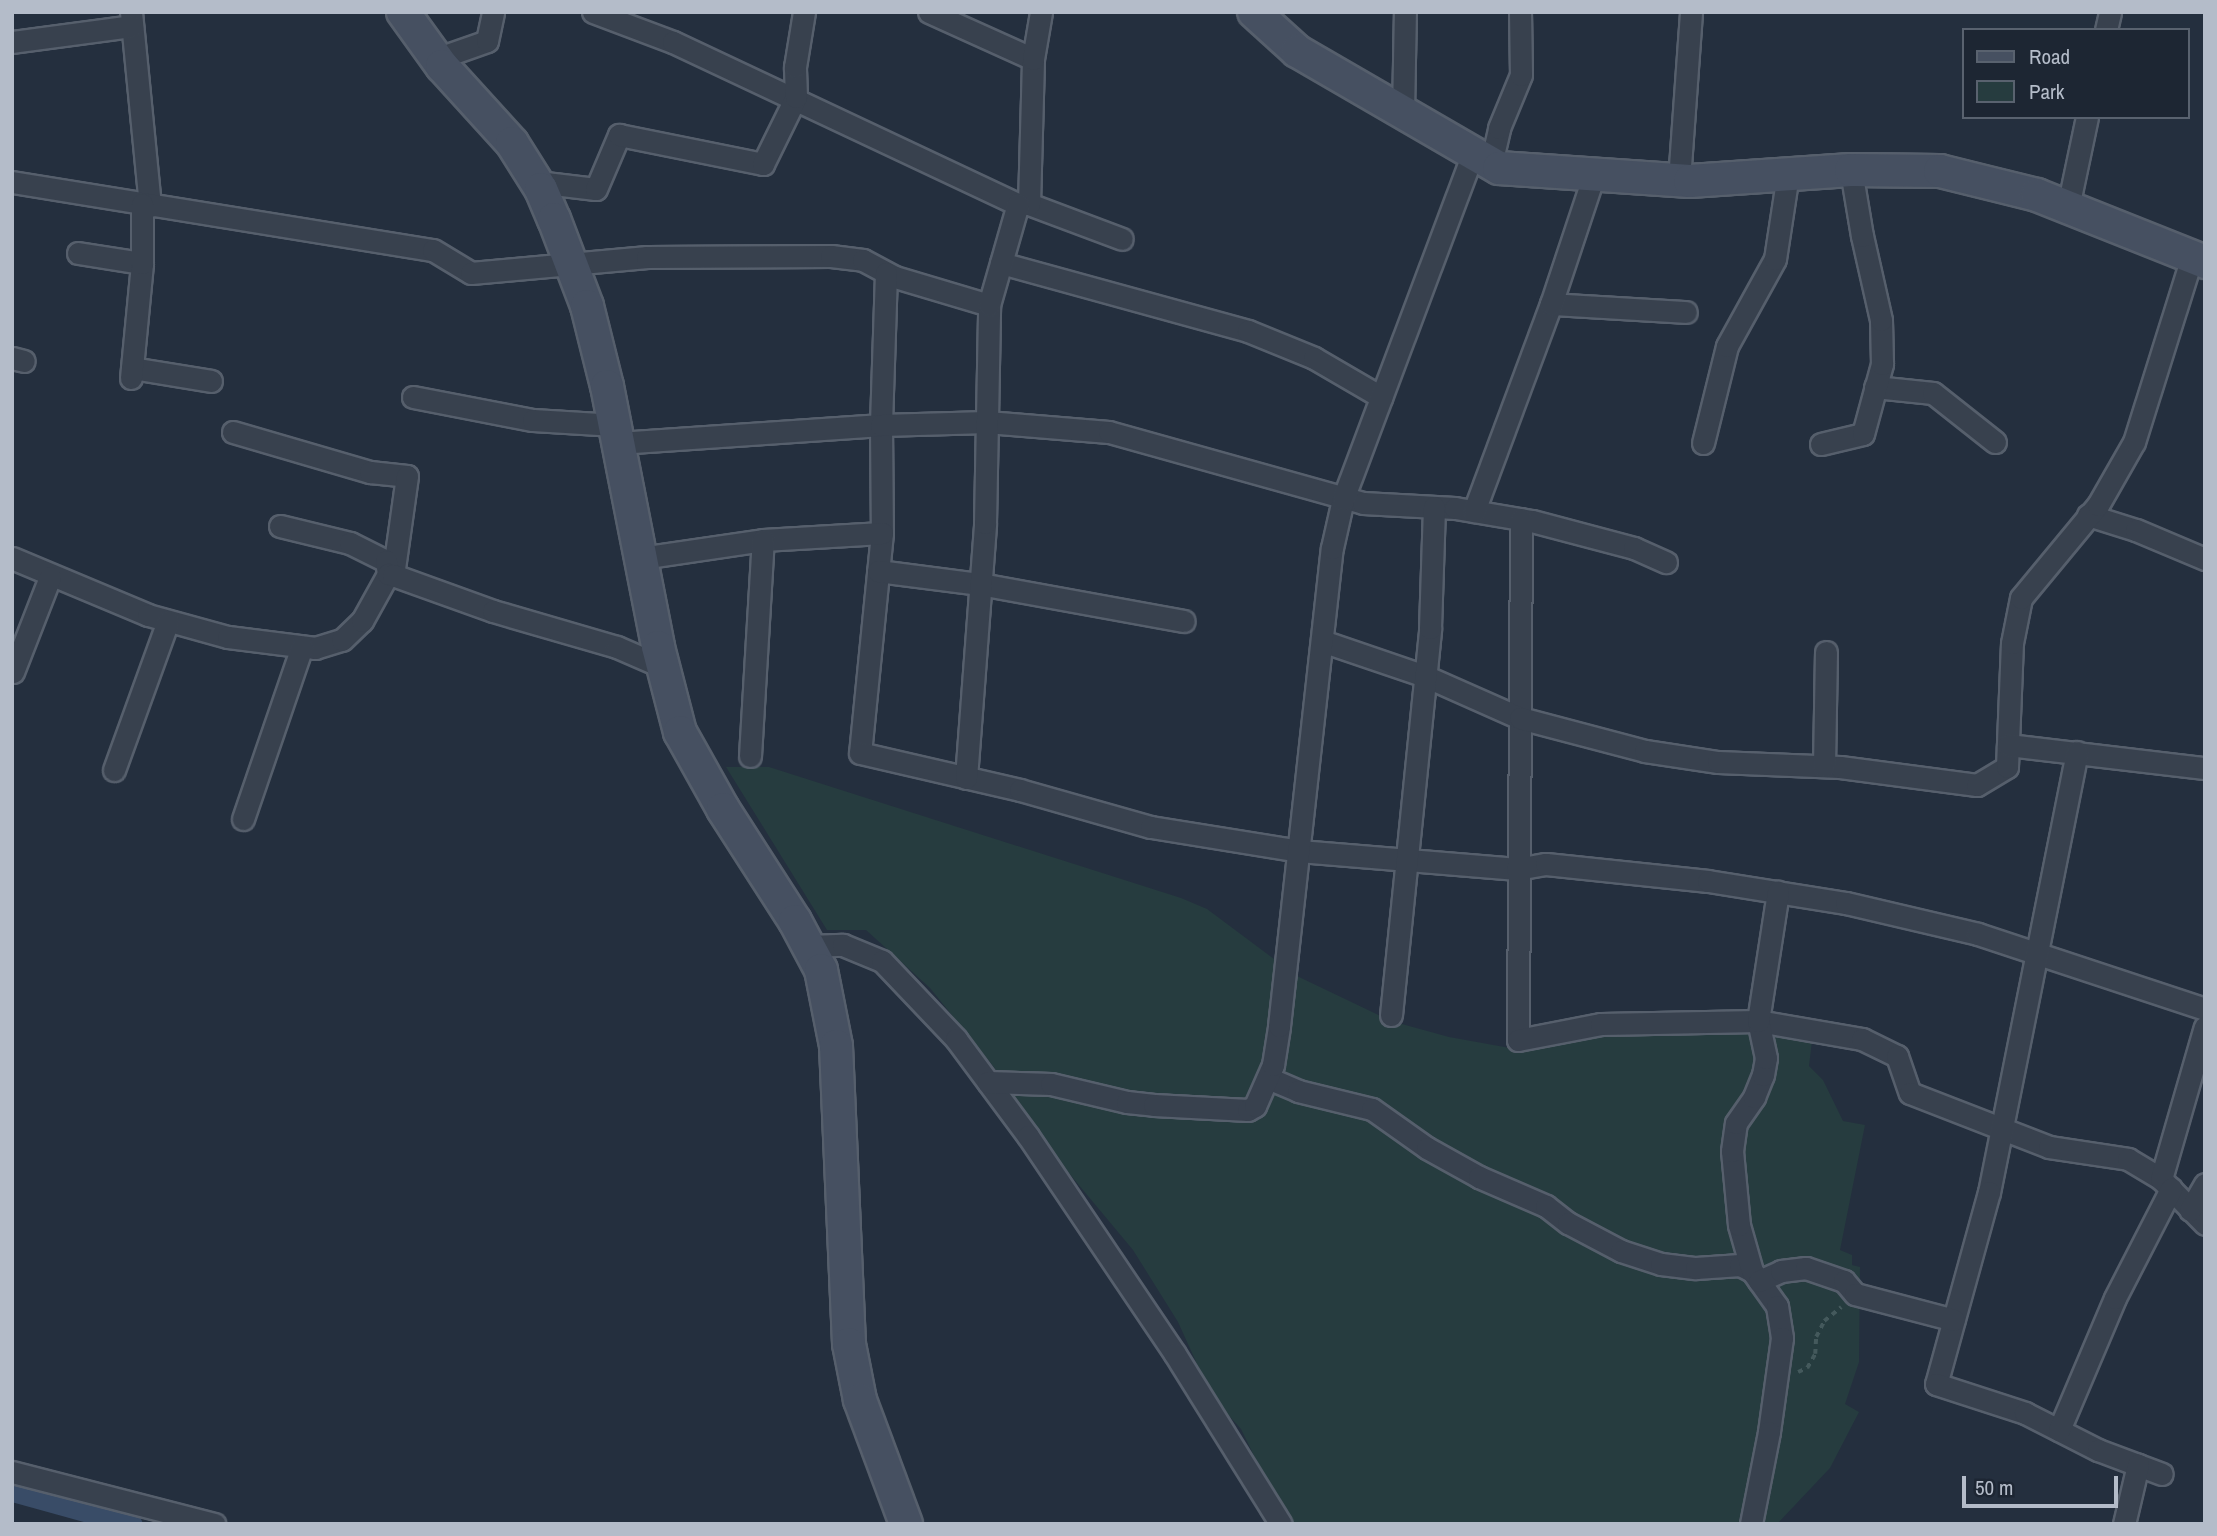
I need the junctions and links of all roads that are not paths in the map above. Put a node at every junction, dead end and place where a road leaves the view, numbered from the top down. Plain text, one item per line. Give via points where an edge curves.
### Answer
1 (402, 12) edge
2 (493, 12) edge
3 (593, 12) edge
4 (804, 12) edge
5 (929, 12) edge
6 (1041, 12) edge
7 (1254, 12) edge
8 (1405, 12) edge
9 (1520, 12) edge
10 (1691, 12) edge
11 (131, 19) edge
12 (12, 42) edge
13 (436, 59) junction
14 (1033, 59) junction
15 (796, 97) junction
16 (1403, 113) junction
17 (2087, 119) edge
18 (1482, 158) junction
19 (1851, 170) junction
20 (1594, 174) junction
21 (1788, 174) junction
22 (1679, 180) junction
23 (12, 182) edge
24 (537, 182) junction
25 (1024, 204) junction
26 (146, 205) junction
27 (2067, 207) junction
28 (1122, 239) dead end
29 (78, 253) dead end
30 (2198, 259) edge
31 (142, 263) junction
32 (571, 263) junction
33 (1001, 263) junction
34 (886, 273) junction
35 (1551, 304) junction
36 (989, 305) junction
37 (1686, 312) dead end
38 (211, 381) dead end
39 (1875, 387) junction
40 (413, 397) dead end
41 (1381, 397) junction
42 (987, 422) junction
43 (881, 425) junction
44 (233, 432) dead end
45 (616, 434) junction
46 (1995, 442) dead end
47 (1703, 443) dead end
48 (1821, 444) dead end
49 (1343, 499) junction
50 (1434, 507) junction
51 (1474, 511) junction
52 (2088, 515) junction
53 (1521, 519) junction
54 (280, 526) dead end
55 (882, 533) junction
56 (763, 540) junction
57 (12, 558) edge
58 (641, 558) junction
59 (2205, 559) edge
60 (1666, 562) dead end
61 (878, 571) junction
62 (391, 574) junction
63 (50, 577) junction
64 (981, 584) junction
65 (168, 621) junction
66 (1184, 621) dead end
67 (1322, 641) junction
68 (302, 647) junction
69 (1826, 652) dead end
70 (663, 667) junction
71 (13, 671) edge
72 (1425, 676) junction
73 (1520, 718) junction
74 (2008, 745) junction
75 (2077, 752) junction
76 (750, 756) dead end
77 (1824, 766) junction
78 (2205, 768) edge
79 (114, 770) dead end
80 (966, 778) junction
81 (243, 820) dead end
82 (1299, 851) junction
83 (1406, 860) junction
84 (1520, 868) junction
85 (1778, 892) junction
86 (810, 946) junction
87 (2039, 953) junction
88 (2205, 1009) edge
89 (1391, 1014) dead end
90 (1758, 1020) junction
91 (2205, 1027) edge
92 (1268, 1078) junction
93 (988, 1082) junction
94 (2002, 1130) junction
95 (2166, 1184) junction
96 (2205, 1184) edge
97 (2197, 1217) edge
98 (1756, 1276) junction
99 (1954, 1320) junction
100 (2059, 1430) junction
101 (2138, 1465) junction
102 (12, 1472) edge
103 (2162, 1474) dead end
104 (214, 1524) edge
105 (906, 1524) edge
106 (1281, 1524) edge
107 (1751, 1524) edge
108 (2124, 1524) edge

1 - 13 street
2 - 13 street via 487,41
3 - 15 street
4 - 15 street via 795,67
5 - 14 street
6 - 14 street
7 - 16 street via 1297,51
8 - 16 street
9 - 18 street via 1521,75
10 - 22 street
11 - 12 street
11 - 26 street
13 - 24 street via 512,143
14 - 25 street
15 - 24 street via 763,164 619,135 596,189
15 - 25 street
16 - 18 street
17 - 27 street
18 - 20 street via 1499,168
18 - 41 street
19 - 21 street
19 - 27 street via 1940,172 2037,195
19 - 39 street via 1881,320 1882,364
20 - 22 street
20 - 35 street
21 - 22 street
21 - 47 street via 1775,259 1727,346
23 - 26 street
24 - 32 street
25 - 28 street
25 - 33 street
26 - 31 street
26 - 32 street via 433,250 471,273
27 - 30 street
29 - 31 street
30 - 52 street via 2134,442
31 - 38 street via 131,373
32 - 34 street via 647,257 831,256 863,260
32 - 45 street via 587,306
33 - 36 street
33 - 41 street via 1248,331 1314,358
34 - 36 street
34 - 43 street
35 - 37 street
35 - 51 street
36 - 42 street
39 - 46 street via 1933,393
39 - 48 street via 1863,435
40 - 45 street
41 - 49 street
42 - 43 street
42 - 49 street via 1109,432
42 - 64 street
43 - 45 street
43 - 55 street
44 - 62 street via 369,472 407,475
45 - 58 street
49 - 50 street
49 - 67 street via 1332,548
50 - 51 street
50 - 72 street
51 - 53 street
52 - 59 street
52 - 74 street via 2021,598 2012,643
53 - 60 street via 1634,548
53 - 73 street
54 - 62 street via 350,543 386,561
55 - 56 street
55 - 61 street
56 - 58 street
56 - 76 street
57 - 63 street
58 - 70 street
61 - 64 street
61 - 80 street via 860,753
62 - 68 street via 362,621 342,640
62 - 70 street via 493,611 617,647
63 - 65 street
63 - 71 street
64 - 66 street
64 - 80 street
65 - 68 street via 228,637
65 - 79 street
67 - 72 street
67 - 82 street
68 - 81 street
69 - 77 street
70 - 86 street via 680,732 701,772
72 - 73 street
72 - 83 street
73 - 77 street via 1645,751 1718,762
73 - 84 street
74 - 75 street
74 - 77 street via 2007,767 1977,785
75 - 78 street
75 - 87 street
80 - 82 street via 1151,827
82 - 83 street
82 - 92 street via 1279,1026
83 - 84 street
83 - 89 street
84 - 85 street via 1546,864
84 - 90 street via 1518,1040 1601,1024
85 - 87 street via 1978,933
85 - 90 street
86 - 93 street via 843,945 882,961 956,1039
86 - 105 street via 821,970 836,1046 849,1343 860,1400
87 - 88 street
87 - 94 street
90 - 94 street via 1862,1039 1897,1056 1910,1093
90 - 98 street via 1766,1058 1763,1075 1736,1123 1732,1151 1739,1225
91 - 95 street
92 - 93 street via 1255,1106 1248,1110 1140,1104 1051,1084
92 - 98 street via 1298,1091 1372,1110 1427,1148 1546,1206 1621,1251 1661,1264 1696,1268 1740,1265
93 - 106 street via 1175,1354
94 - 95 street via 2049,1147 2128,1159
94 - 99 street
95 - 97 street
95 - 100 street
96 - 97 street
98 - 99 street via 1806,1269 1844,1281 1855,1294
98 - 107 street via 1777,1306 1782,1338
99 - 100 street via 1936,1384 2025,1413
100 - 101 street
101 - 103 street
101 - 108 street
102 - 104 street

